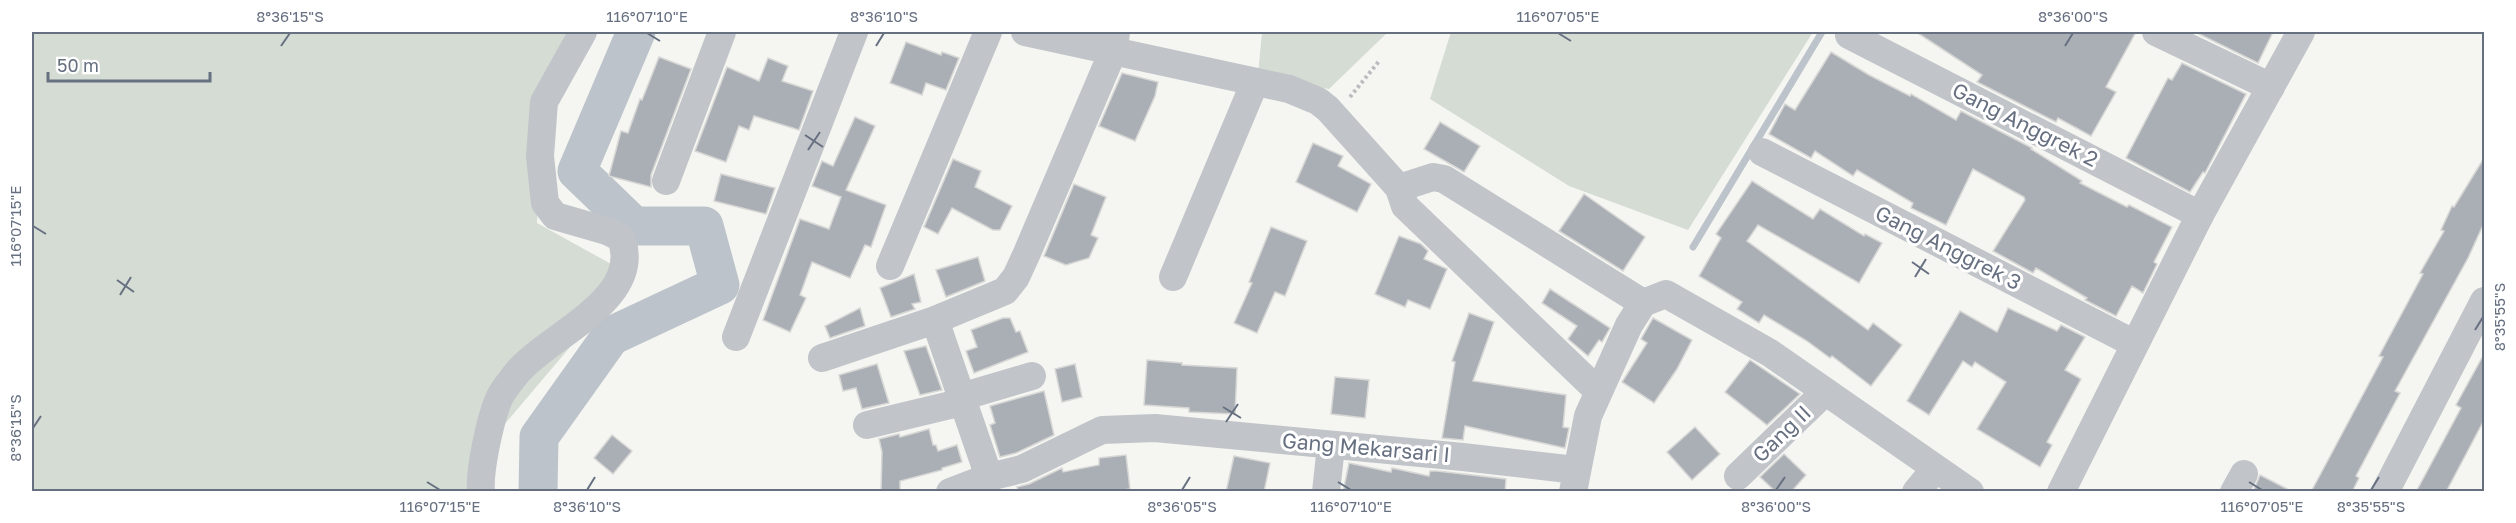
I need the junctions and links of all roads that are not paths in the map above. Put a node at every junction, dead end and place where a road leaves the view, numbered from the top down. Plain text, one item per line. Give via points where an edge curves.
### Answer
1 (583, 32) edge
2 (722, 32) edge
3 (854, 32) edge
4 (988, 32) edge
5 (1025, 32) edge
6 (2156, 32) edge
7 (2301, 32) edge
8 (1849, 35) dead end
9 (1115, 40) edge
10 (1255, 82) junction
11 (2271, 87) junction
12 (1762, 152) dead end
13 (666, 181) dead end
14 (1399, 188) junction
15 (2200, 215) junction
16 (890, 266) dead end
17 (1173, 277) dead end
18 (2484, 301) edge
19 (1643, 303) junction
20 (935, 320) junction
21 (736, 337) dead end
22 (2135, 344) junction
23 (822, 358) dead end
24 (1032, 376) dead end
25 (1825, 392) junction
26 (1596, 394) junction
27 (962, 400) junction
28 (867, 425) dead end
29 (1331, 446) junction
30 (1935, 469) junction
31 (1738, 476) dead end
32 (989, 477) junction
33 (1574, 481) edge
34 (481, 492) edge
35 (950, 492) edge
36 (1326, 492) edge
37 (1916, 492) edge
38 (1970, 492) edge
39 (2061, 492) edge
40 (2385, 492) edge

1 - 34 street via 544,102 540,156 545,203 555,216 621,237 625,259 621,277 602,303 517,372 498,399
2 - 13 street
3 - 21 street
4 - 16 street
5 - 9 street
6 - 11 street
7 - 11 street
8 - 15 street, Gang Anggrek 2
9 - 10 street
9 - 20 street via 1016,277 1005,291
10 - 14 street via 1306,94 1318,101
10 - 17 street
11 - 15 street
12 - 22 street, Gang Anggrek 3
14 - 19 street via 1433,177 1444,180
14 - 26 street via 1405,206
15 - 22 street
18 - 40 street
19 - 25 street via 1666,294 1682,301 1770,353
19 - 26 street
20 - 23 street
20 - 27 street
22 - 39 street
24 - 27 street
25 - 30 street
25 - 31 street, Gang II
26 - 33 street
27 - 28 street
27 - 32 street
29 - 32 street, Gang Mekarsari I via 1155,428 1102,430 1022,469
29 - 33 street, Gang Mekarsari I via 1463,457
29 - 36 street
30 - 37 street
30 - 38 street
32 - 35 street, Gang Mekarsari I

